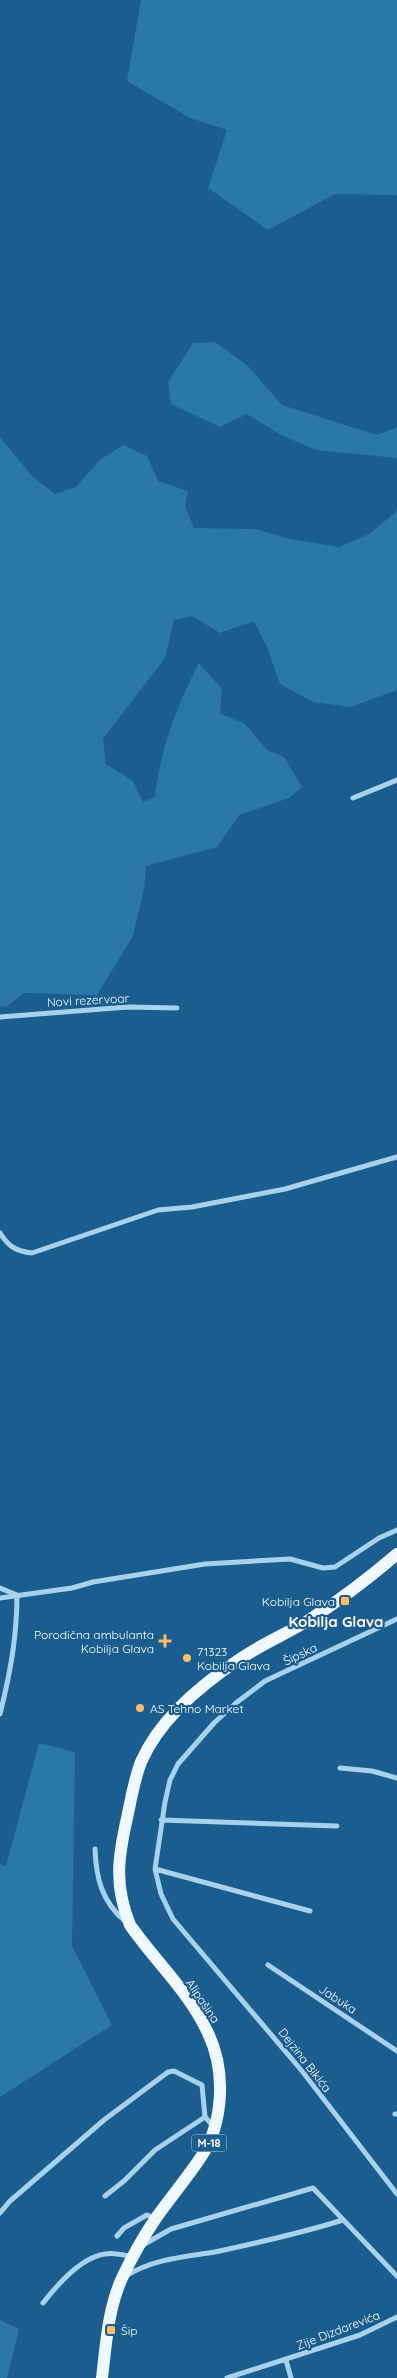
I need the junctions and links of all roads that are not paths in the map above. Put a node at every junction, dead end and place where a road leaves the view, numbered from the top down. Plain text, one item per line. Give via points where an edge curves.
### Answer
1 (397, 780) edge
2 (353, 798) dead end
3 (178, 1008) dead end
4 (0, 1017) edge
5 (397, 1158) edge
6 (0, 1233) edge
7 (397, 1530) edge
8 (397, 1554) edge
9 (0, 1588) edge
10 (17, 1595) junction
11 (0, 1598) edge
12 (397, 1619) edge
13 (0, 1714) edge
14 (340, 1768) dead end
15 (397, 1778) edge
16 (161, 1820) junction
17 (337, 1826) dead end
18 (95, 1849) dead end
19 (155, 1869) junction
20 (310, 1911) dead end
21 (130, 1925) junction
22 (193, 1942) joint
23 (268, 1965) dead end
24 (397, 2051) edge
25 (205, 2117) junction
26 (215, 2128) junction
27 (397, 2194) edge
28 (106, 2196) dead end
29 (0, 2214) edge
30 (156, 2218) junction
31 (342, 2220) junction
32 (117, 2236) dead end
33 (135, 2253) junction
34 (397, 2276) edge
35 (122, 2279) junction
36 (43, 2303) dead end
37 (397, 2317) edge
38 (286, 2360) junction
39 (102, 2378) edge
40 (227, 2378) edge
41 (291, 2378) edge

1 - 2 street
3 - 4 street, Novi rezervoar via 128,1007
5 - 6 street via 285,1189 192,1207 158,1210 32,1253 20,1252 9,1246
7 - 10 street via 335,1567 323,1568 290,1559 205,1564
8 - 21 main road, Alipašina / M-18 via 341,1600 242,1657 176,1711 156,1735 141,1763 120,1849 118,1886
9 - 10 street
10 - 11 street
10 - 13 street via 14,1657
12 - 16 street, Šipska via 265,1681 236,1703 178,1764 170,1780
14 - 15 street via 372,1771
16 - 17 street
16 - 19 street, Šipska
18 - 21 street via 97,1876 106,1900
19 - 20 street
19 - 22 street, Šipska via 173,1919
21 - 26 main road, Alipašina / M-18 via 192,2006 208,2033 217,2061 220,2086
22 - 27 street, Dejzina Bikića via 296,2064
23 - 24 street, Jabuka
25 - 26 street
25 - 28 street via 154,2150
25 - 29 street via 202,2086 168,2072 104,2120 10,2201
26 - 30 main road, Alipašina / M-18 via 201,2157
30 - 32 street via 140,2217
30 - 33 main road, Alipašina / M-18
31 - 33 street, Alipašina via 310,2187 171,2229
31 - 34 street
31 - 35 street via 164,2261 139,2268
33 - 35 main road, Alipašina / M-18
33 - 36 street via 102,2254 90,2260 59,2282
35 - 39 main road, Alipašina / M-18 via 109,2322
37 - 38 street, Zije Dizdarevića via 360,2335
38 - 40 street, Zije Dizdarevića
38 - 41 street, Zije Dizdarevića

